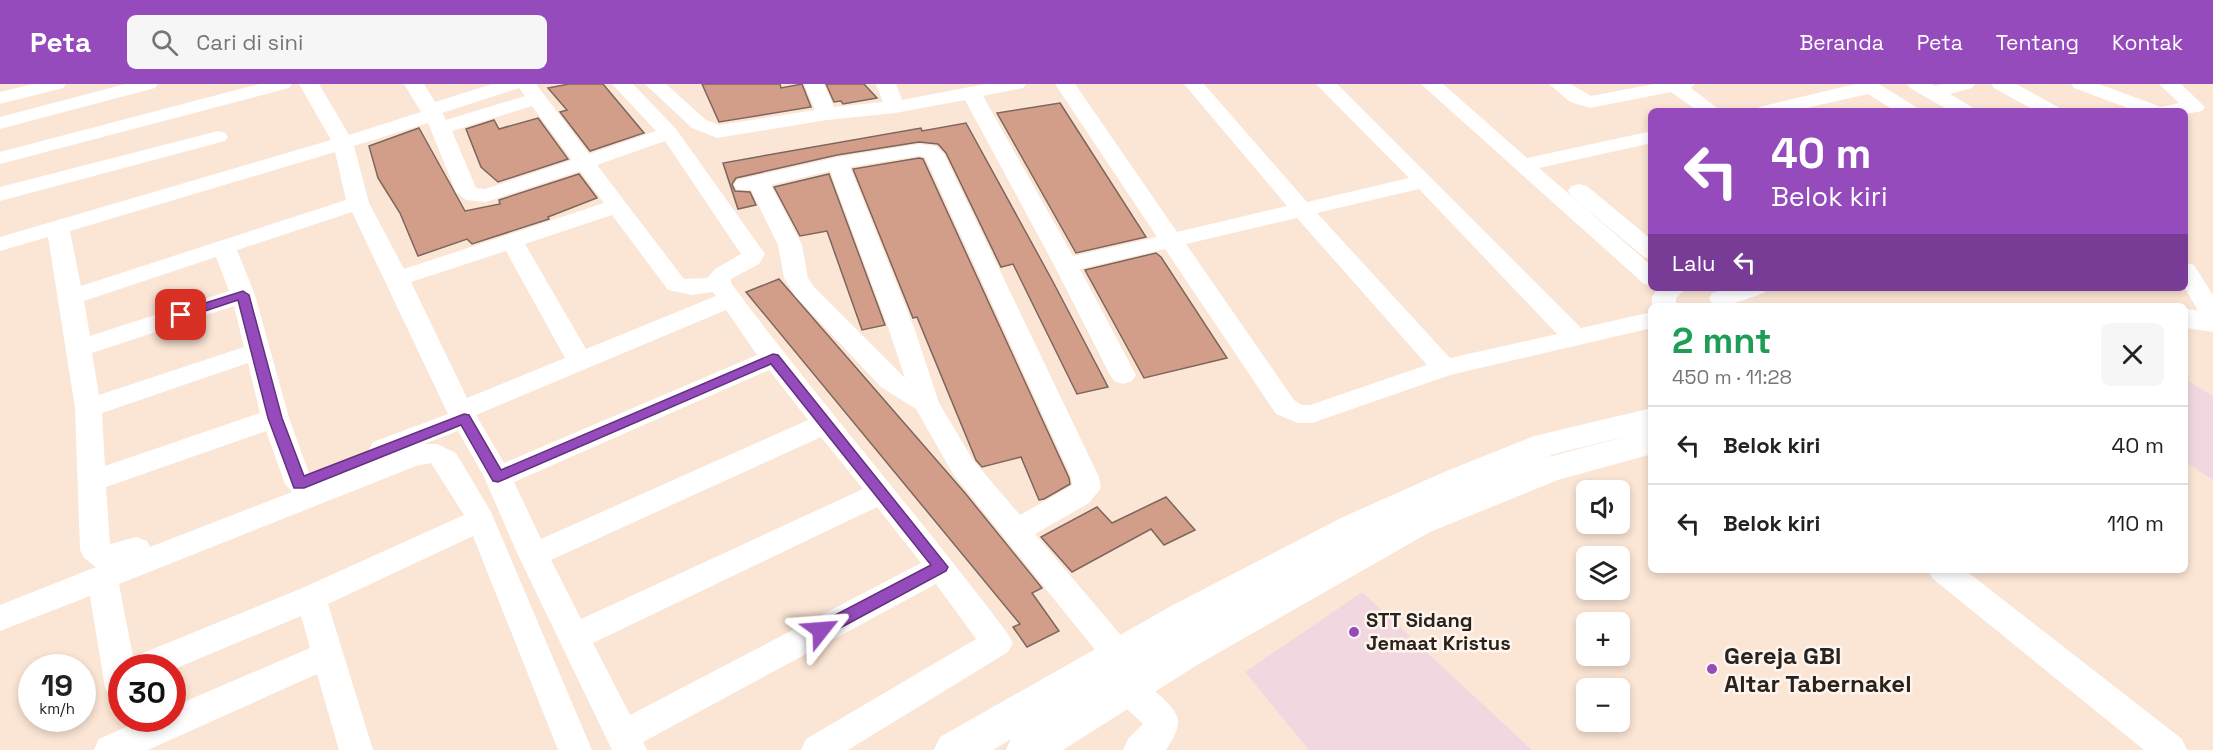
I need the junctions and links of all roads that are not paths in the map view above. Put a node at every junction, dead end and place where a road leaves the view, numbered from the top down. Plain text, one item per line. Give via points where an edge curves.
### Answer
1 (56, 84) edge
2 (148, 84) edge
3 (282, 84) edge
4 (309, 84) edge
5 (414, 84) edge
6 (622, 84) edge
7 (656, 84) edge
8 (814, 84) edge
9 (886, 84) edge
10 (912, 84) edge
11 (1016, 84) edge
12 (1065, 84) edge
13 (1194, 84) edge
14 (1326, 84) edge
15 (1431, 84) edge
16 (1455, 84) edge
17 (1558, 84) edge
18 (1965, 84) edge
19 (2001, 84) edge
20 (1677, 85) edge
21 (2083, 85) edge
22 (1868, 86) edge
23 (2174, 86) edge
24 (529, 88) edge
25 (1925, 89) edge
26 (1615, 90) edge
27 (971, 93) junction
28 (0, 98) edge
29 (920, 102) junction
30 (212, 103) junction
31 (895, 107) junction
32 (1707, 108) edge
33 (1778, 108) edge
34 (1904, 108) edge
35 (1960, 108) edge
36 (2045, 108) edge
37 (2067, 108) edge
38 (2146, 108) edge
39 (2204, 108) edge
40 (2188, 109) edge
41 (827, 114) junction
42 (435, 117) junction
43 (0, 123) edge
44 (669, 133) junction
45 (218, 137) junction
46 (1648, 138) edge
47 (343, 143) junction
48 (0, 158) edge
49 (584, 162) junction
50 (1532, 162) junction
51 (838, 163) junction
52 (230, 178) junction
53 (1424, 181) junction
54 (0, 194) edge
55 (358, 203) junction
56 (617, 206) junction
57 (1302, 210) junction
58 (58, 228) junction
59 (512, 241) junction
60 (1172, 241) junction
61 (0, 244) edge
62 (224, 247) junction
63 (1648, 249) edge
64 (1066, 265) junction
65 (2188, 273) edge
66 (1648, 276) edge
67 (397, 279) junction
68 (724, 291) junction
69 (1743, 291) edge
70 (243, 295) junction
71 (72, 297) junction
72 (1717, 297) edge
73 (2213, 315) edge
74 (2188, 319) edge
75 (1648, 321) edge
76 (2213, 322) edge
77 (1574, 336) junction
78 (2188, 337) edge
79 (2213, 338) edge
80 (78, 349) junction
81 (257, 351) junction
82 (773, 358) junction
83 (580, 362) junction
84 (1444, 368) junction
85 (1123, 375) dead end
86 (926, 403) junction
87 (88, 408) junction
88 (462, 415) junction
89 (275, 418) junction
90 (1648, 419) edge
91 (828, 423) junction
92 (1648, 443) edge
93 (498, 477) junction
94 (93, 481) junction
95 (299, 484) junction
96 (881, 493) junction
97 (481, 520) junction
98 (1016, 531) junction
99 (533, 555) junction
100 (941, 567) junction
101 (1947, 573) edge
102 (102, 577) junction
103 (311, 598) junction
104 (0, 618) edge
105 (574, 637) junction
106 (120, 654) edge
107 (180, 654) edge
108 (326, 655) junction
109 (1123, 672) junction
110 (124, 736) edge
111 (626, 743) edge
112 (566, 747) edge
113 (356, 750) edge
114 (818, 750) edge
115 (955, 750) edge
116 (1027, 750) edge
117 (1140, 750) edge
118 (2170, 750) edge

1 - 28 street
2 - 43 street
3 - 30 street
4 - 47 street
5 - 42 street
6 - 44 street
7 - 41 street via 699,124 717,132
8 - 41 street
9 - 31 street
10 - 29 street
11 - 27 street
12 - 60 street
13 - 57 street
14 - 53 street
15 - 50 street
16 - 50 street
17 - 26 street via 1590,102
18 - 25 street
19 - 36 street
20 - 26 street
20 - 32 street
21 - 37 street
21 - 38 street
22 - 33 street
22 - 34 street
23 - 39 street
24 - 42 street
24 - 42 street
24 - 49 street
25 - 35 street
27 - 29 street
27 - 64 street
29 - 31 street
30 - 45 street
30 - 48 street
31 - 41 street
39 - 40 street
42 - 47 street
42 - 49 street via 467,192 472,195 493,194
44 - 49 street
44 - 68 street via 753,254 751,259 719,277
45 - 52 street
45 - 54 street
46 - 50 street
47 - 52 street
47 - 55 street
49 - 56 street
50 - 63 street
50 - 66 street
51 - 86 street
51 - 86 street via 752,184 790,246 796,278 805,292 890,381
51 - 98 street via 919,150 934,154 1085,477 1087,488 1079,495
52 - 58 street
53 - 57 street
53 - 77 street
55 - 62 street
55 - 67 street
56 - 59 street
56 - 68 street via 676,285
57 - 60 street
57 - 84 street
58 - 61 street
58 - 71 street
59 - 67 street
59 - 83 street
60 - 64 street
60 - 84 street via 1291,411 1312,414
62 - 70 street
62 - 71 street
64 - 85 street
65 - 73 street
67 - 88 street
68 - 82 street
68 - 83 street
69 - 72 street
70 - 80 street
70 - 81 street
71 - 80 street
74 - 76 main road
75 - 77 street
77 - 84 street
78 - 79 main road
80 - 87 street
81 - 87 street
81 - 89 street
82 - 91 street
82 - 93 street
83 - 88 street
86 - 98 street via 963,467
87 - 94 street
88 - 93 street
88 - 95 street
89 - 94 street
89 - 95 street
90 - 109 main road via 1546,444 1356,527 1263,575
91 - 96 street
91 - 99 street
92 - 109 main road via 1548,470 1417,522 1183,653
93 - 99 street
94 - 95 street via 95,550 108,558
96 - 100 street
96 - 105 street
97 - 102 street via 446,460 441,453 434,452 406,459
97 - 103 street
97 - 112 street
98 - 109 street
99 - 105 street
100 - 111 street
100 - 114 street via 997,643
101 - 118 street
102 - 104 street
102 - 106 street
103 - 107 street
103 - 108 street
105 - 111 street
108 - 110 street
108 - 113 street
109 - 115 main road
109 - 116 main road
109 - 117 street via 1161,719 1156,738

